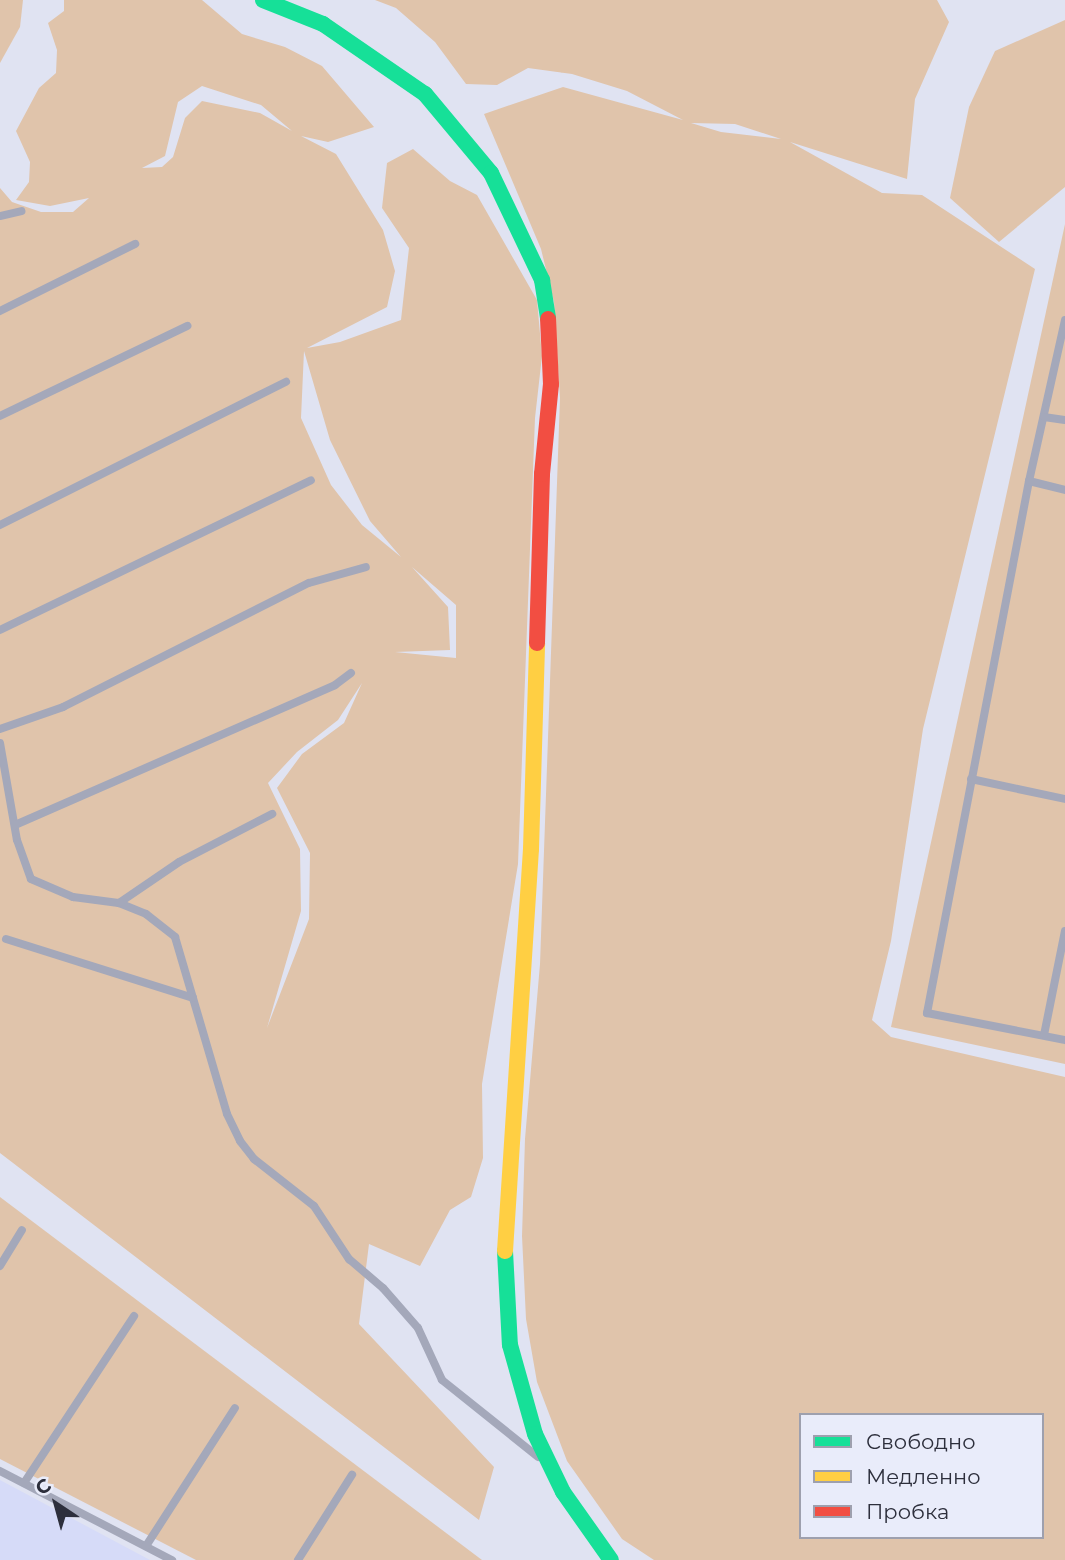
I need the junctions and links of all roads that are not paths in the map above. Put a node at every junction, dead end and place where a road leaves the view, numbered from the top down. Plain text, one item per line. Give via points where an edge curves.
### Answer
1 (263, 0) edge
2 (21, 211) dead end
3 (0, 216) edge
4 (135, 244) dead end
5 (0, 311) edge
6 (1065, 320) edge
7 (187, 326) dead end
8 (286, 382) dead end
9 (0, 416) edge
10 (1044, 417) junction
11 (1065, 420) edge
12 (311, 480) dead end
13 (1028, 481) junction
14 (1065, 490) edge
15 (0, 525) edge
16 (366, 567) dead end
17 (0, 630) edge
18 (351, 673) dead end
19 (0, 729) edge
20 (0, 743) edge
21 (971, 779) junction
22 (1065, 799) edge
23 (272, 814) dead end
24 (15, 825) junction
25 (119, 903) junction
26 (1065, 931) edge
27 (6, 939) dead end
28 (192, 998) junction
29 (1044, 1035) junction
30 (1065, 1040) edge
31 (22, 1230) dead end
32 (0, 1266) edge
33 (134, 1316) dead end
34 (235, 1408) dead end
35 (551, 1469) junction
36 (0, 1471) edge
37 (352, 1475) dead end
38 (24, 1483) junction
39 (146, 1546) junction
40 (172, 1560) edge
41 (298, 1560) edge
42 (611, 1560) edge

1 - 35 main road via 323,24 425,94 491,173 542,279 552,349 551,384 542,474 531,849 506,1197 505,1279 510,1345 521,1391
2 - 3 lane
4 - 5 lane
6 - 10 lane
7 - 9 lane
8 - 15 lane
10 - 11 lane
10 - 13 lane
12 - 17 lane
13 - 14 lane
13 - 21 lane
16 - 19 lane via 309,583 63,707
18 - 24 lane via 335,685
20 - 24 lane
21 - 22 lane
21 - 29 lane via 927,1013
23 - 25 lane via 179,862
24 - 25 lane via 32,879 73,897
25 - 28 lane via 146,914 175,937
26 - 29 lane
27 - 28 lane
28 - 35 lane via 227,1114 240,1141 254,1159 314,1206 349,1259 383,1288 418,1328 442,1380
29 - 30 lane
31 - 32 lane
33 - 38 lane
34 - 39 lane
35 - 42 main road
36 - 38 lane
37 - 41 lane
38 - 39 lane
39 - 40 lane

